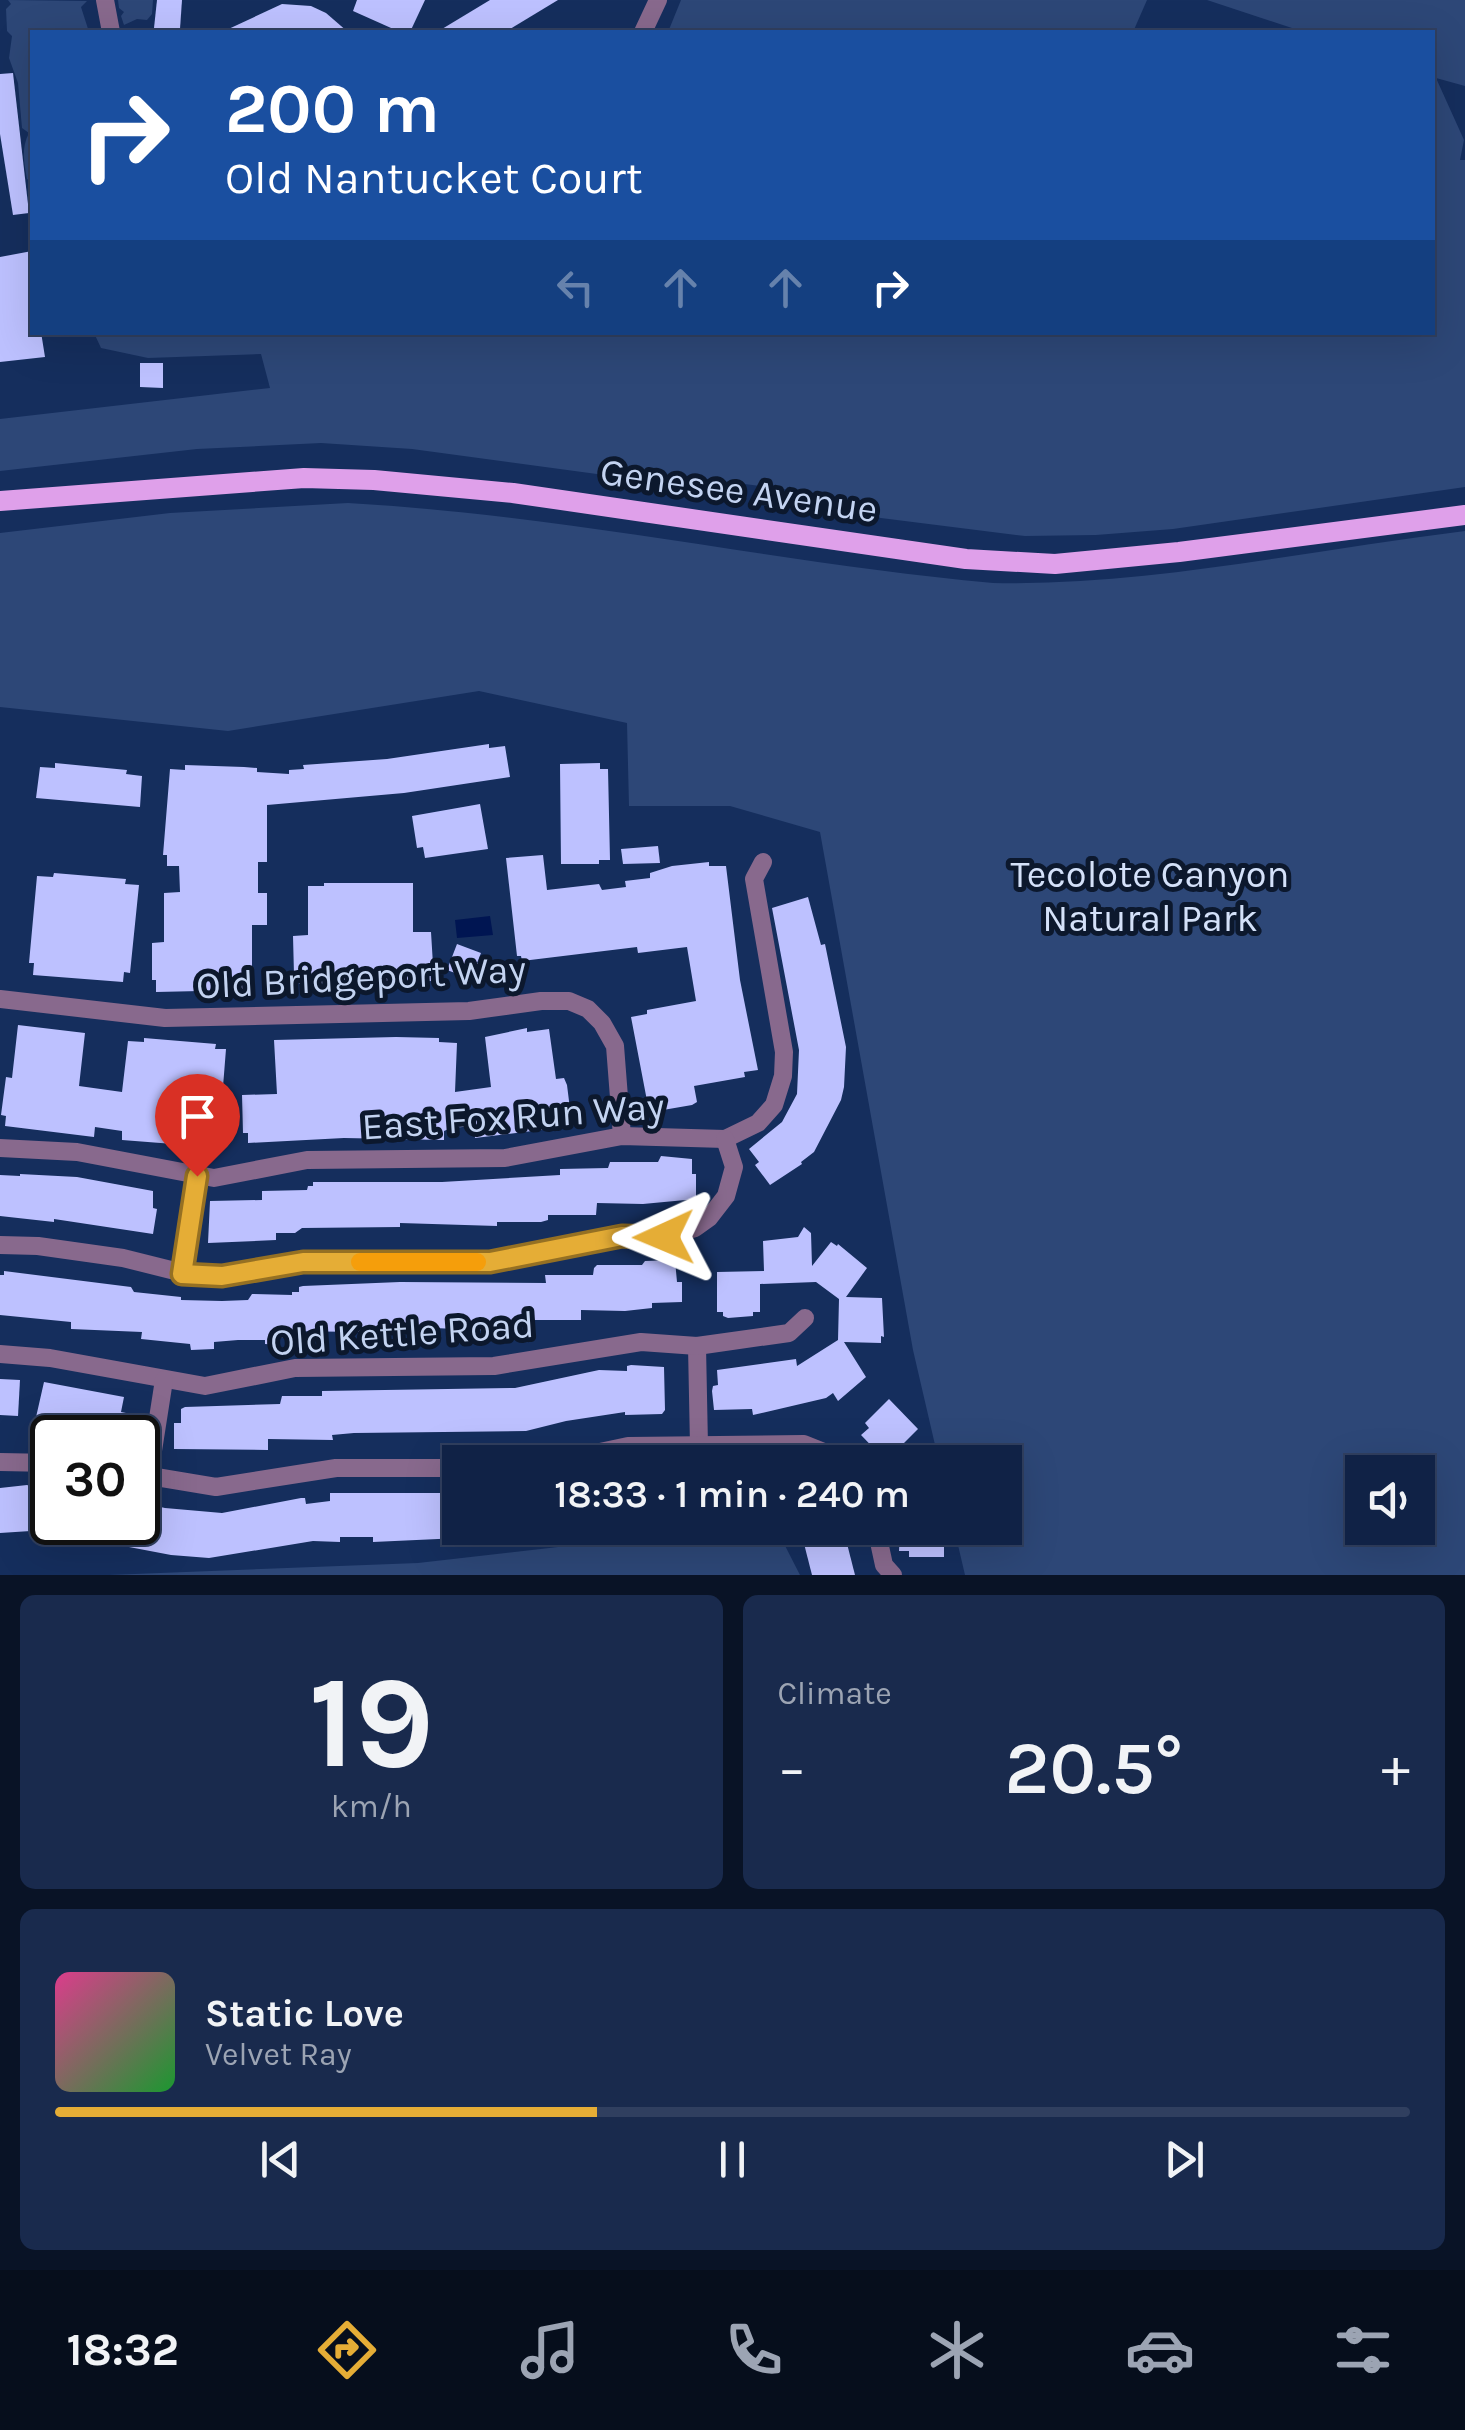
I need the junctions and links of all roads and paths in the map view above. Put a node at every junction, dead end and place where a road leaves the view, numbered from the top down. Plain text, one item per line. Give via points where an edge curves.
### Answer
1 (105, 0) edge
2 (658, 0) edge
3 (111, 30) edge
4 (644, 30) edge
5 (0, 501) edge
6 (1465, 515) edge
7 (763, 862) dead end
8 (0, 1000) edge
9 (622, 1136) junction
10 (725, 1139) junction
11 (0, 1148) edge
12 (197, 1176) junction
13 (0, 1244) edge
14 (182, 1274) junction
15 (805, 1318) dead end
16 (697, 1346) junction
17 (0, 1354) edge
18 (164, 1380) junction
19 (156, 1415) edge
20 (699, 1445) edge
21 (752, 1445) edge
22 (806, 1445) edge
23 (0, 1462) edge
24 (30, 1463) edge
25 (442, 1468) edge
26 (160, 1478) edge
27 (880, 1545) edge
28 (893, 1575) edge

1 - 3 street
2 - 4 street
5 - 6 main road, Genesee Avenue via 304,478 374,480 512,493 966,559 1054,564
7 - 10 street via 754,879 783,1076 774,1105
8 - 9 street, Old Bridgeport Way via 165,1018 469,1011 569,1001 602,1022 615,1046
9 - 10 street, East Fox Run Way
9 - 12 street, East Fox Run Way via 505,1158 307,1160
10 - 14 street via 734,1168 726,1196 695,1228 664,1237 622,1236 490,1262 303,1262 222,1276
11 - 12 street, East Fox Run Way via 77,1152
12 - 14 street
13 - 14 street via 123,1258
15 - 16 street, Old Kettle Road via 788,1333
16 - 18 street, Old Kettle Road via 641,1342 494,1366 294,1368 205,1386
16 - 20 street
17 - 18 street, Old Kettle Road
18 - 19 street
21 - 22 street
23 - 24 street
25 - 26 street via 336,1468 216,1487
27 - 28 street

